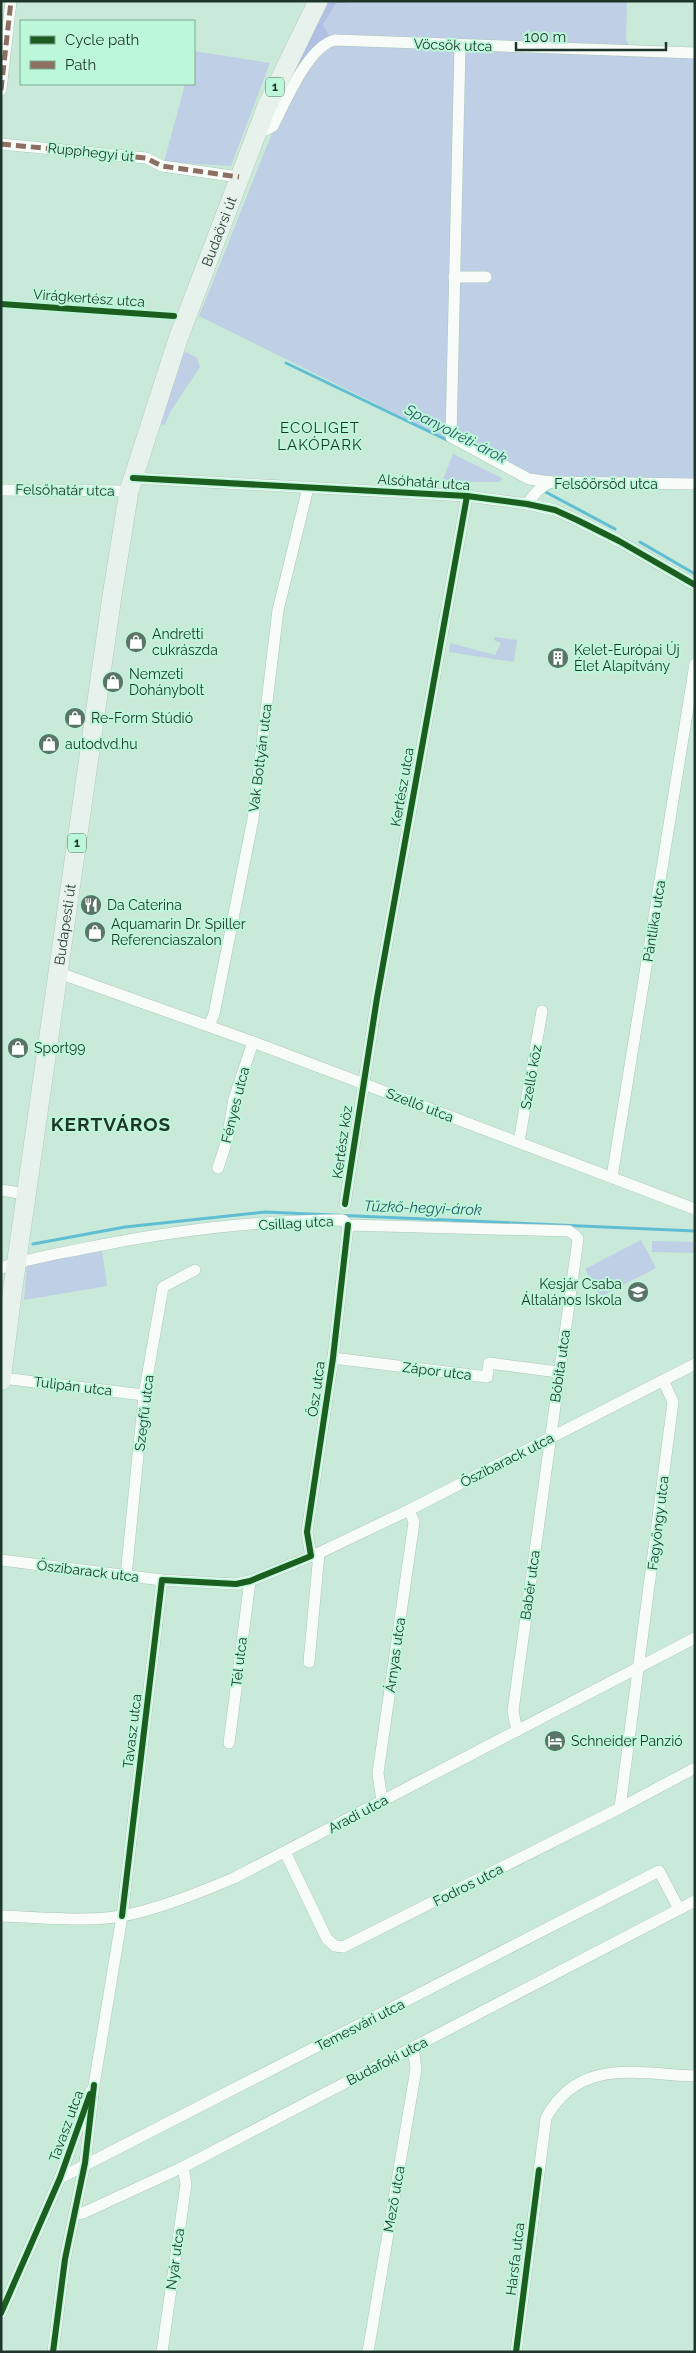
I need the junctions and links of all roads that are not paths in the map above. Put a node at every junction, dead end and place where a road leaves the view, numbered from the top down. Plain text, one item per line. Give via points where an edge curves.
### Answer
1 (11, 1) edge
2 (318, 1) edge
3 (460, 46) junction
4 (695, 53) edge
5 (1, 90) edge
6 (258, 127) junction
7 (1, 144) edge
8 (238, 177) junction
9 (454, 277) junction
10 (486, 277) dead end
11 (132, 479) junction
12 (548, 483) junction
13 (695, 484) edge
14 (308, 488) junction
15 (1, 490) edge
16 (466, 496) junction
17 (527, 504) junction
18 (695, 585) edge
19 (695, 664) edge
20 (59, 973) junction
21 (542, 1011) dead end
22 (209, 1026) junction
23 (253, 1042) junction
24 (363, 1083) junction
25 (519, 1142) junction
26 (218, 1168) dead end
27 (612, 1178) junction
28 (1, 1190) edge
29 (26, 1194) junction
30 (345, 1204) dead end
31 (695, 1209) edge
32 (346, 1222) junction
33 (575, 1235) joint
34 (9, 1265) edge
35 (196, 1270) dead end
36 (333, 1358) junction
37 (695, 1364) edge
38 (558, 1372) junction
39 (1, 1379) edge
40 (663, 1380) junction
41 (144, 1395) junction
42 (550, 1438) junction
43 (409, 1510) junction
44 (315, 1555) junction
45 (1, 1560) edge
46 (126, 1576) junction
47 (162, 1580) junction
48 (250, 1581) junction
49 (695, 1638) edge
50 (308, 1662) dead end
51 (639, 1668) junction
52 (517, 1731) junction
53 (229, 1743) dead end
54 (695, 1768) edge
55 (382, 1801) junction
56 (620, 1808) junction
57 (285, 1852) junction
58 (695, 1901) edge
59 (680, 1909) junction
60 (1, 1916) edge
61 (122, 1916) junction
62 (413, 2047) junction
63 (695, 2076) edge
64 (94, 2085) junction
65 (85, 2163) junction
66 (183, 2167) junction
67 (60, 2178) junction
68 (76, 2214) junction
69 (1, 2313) edge
70 (53, 2352) edge
71 (162, 2352) edge
72 (368, 2352) edge
73 (516, 2352) edge

1 - 5 street
2 - 6 main road, Budaörsi út / 1
3 - 4 street, Vöcsök utca
3 - 6 street, Vöcsök utca via 328,42 310,60 273,126 266,130
3 - 9 street
6 - 8 main road, Budaörsi út / 1
7 - 8 street, Rupphegyi út via 146,158 162,166
8 - 11 main road, Budaörsi út / 1 via 186,316
9 - 10 street
9 - 12 street via 451,437 529,479
11 - 14 street, Alsóhatár utca
11 - 15 street, Felsőhatár utca
11 - 20 main road, Budapesti út / 1 via 112,596
12 - 13 street, Felsőörsöd utca
12 - 17 street, Felsőörsöd utca
14 - 16 street, Alsóhatár utca
14 - 22 street, Vak Bottyán utca via 278,610 253,819
16 - 17 street, Alsóhatár utca
16 - 24 street, Kertész utca
17 - 18 street, Alsóhatár utca via 555,510 576,520
19 - 27 street, Pántlika utca
20 - 22 street, Szellő utca
20 - 29 main road, Budapesti út / 1
21 - 25 street, Szellő köz
22 - 23 street, Szellő utca
23 - 24 street, Szellő utca
23 - 26 street, Fényes utca via 234,1099
24 - 25 street, Szellő utca
24 - 30 street, Kertész köz
25 - 27 street, Szellő utca
27 - 31 street, Szellő utca
28 - 29 street
29 - 34 main road, Budapesti út / 1
32 - 33 street, Csillag utca via 569,1231
32 - 34 street, Csillag utca via 194,1230 123,1240
32 - 36 street, Ősz utca
33 - 38 street, Bóbita utca via 578,1239
34 - 39 main road, Budapesti út / 1
35 - 41 street, Szegfű utca via 163,1287
36 - 38 street, Zápor utca via 486,1378 489,1363
36 - 44 street, Ősz utca via 308,1532
37 - 40 street, Őszibarack utca
38 - 42 street, Bóbita utca
39 - 41 street, Tulipán utca
40 - 42 street, Őszibarack utca
40 - 51 street, Fagyöngy utca via 673,1402
41 - 46 street, Szegfű utca
42 - 43 street, Őszibarack utca
42 - 52 street, Babér utca via 513,1711
43 - 44 street, Őszibarack utca
43 - 55 street, Árnyas utca via 414,1522 378,1773
44 - 48 street, Őszibarack utca
44 - 50 street
45 - 46 street, Őszibarack utca
46 - 47 street, Őszibarack utca
47 - 48 street, Őszibarack utca via 236,1584
47 - 61 street, Tavasz utca
48 - 53 street, Tél utca
49 - 51 street, Aradi utca
51 - 52 street, Aradi utca
51 - 56 street, Fagyöngy utca
52 - 55 street, Aradi utca
54 - 56 street, Fodros utca
55 - 57 street, Aradi utca
56 - 57 street, Fodros utca via 343,1947 335,1946 327,1939
57 - 61 street, Aradi utca via 194,1895
58 - 59 street, Budafoki utca
59 - 62 street, Budafoki utca
59 - 65 street, Temesvári utca via 659,1871
60 - 61 street, Aradi utca
61 - 64 street, Tavasz utca
62 - 66 street, Budafoki utca
62 - 72 street, Mező utca via 416,2069
63 - 73 street, Hársfa utca via 609,2073 593,2076 566,2090 554,2104 546,2118
64 - 65 street, Tavasz utca
64 - 67 street, Tavasz utca
65 - 67 street, Temesvári utca
65 - 68 street, Tavasz utca
66 - 68 street, Budafoki utca
66 - 71 street, Nyár utca via 186,2184
67 - 69 street, Tavasz utca
68 - 70 street, Tavasz utca via 65,2259

